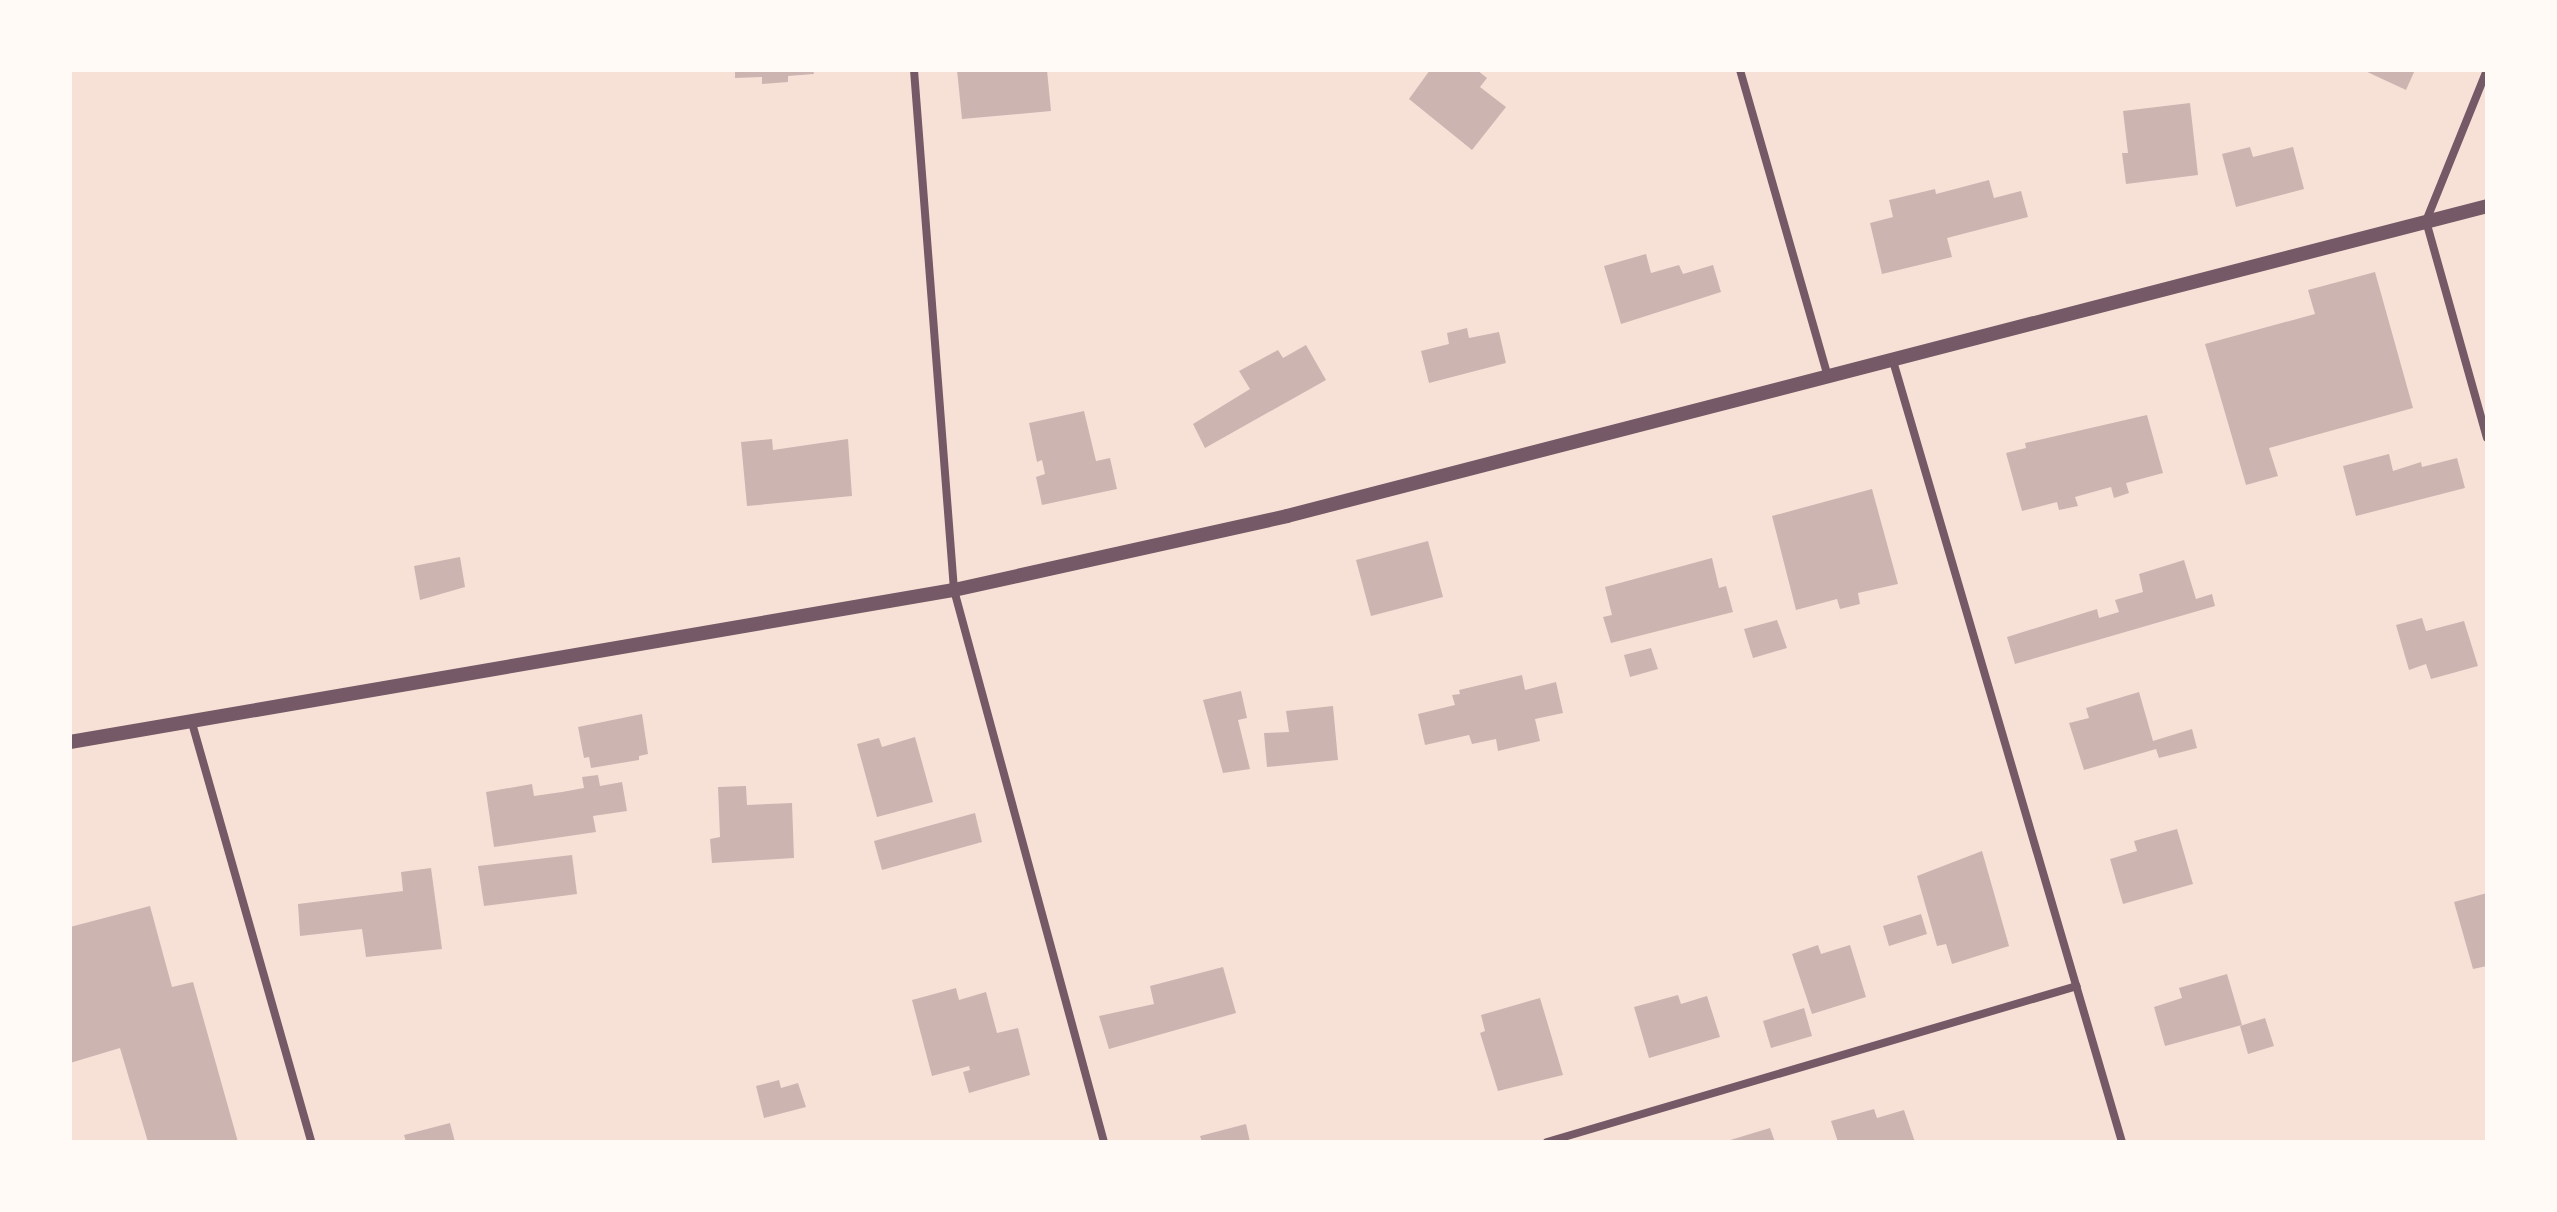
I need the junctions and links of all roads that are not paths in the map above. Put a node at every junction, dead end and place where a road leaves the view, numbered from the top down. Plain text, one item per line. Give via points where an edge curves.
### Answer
1 (914, 70) edge
2 (1740, 70) edge
3 (2487, 70) edge
4 (2487, 206) edge
5 (2426, 221) junction
6 (1893, 361) junction
7 (1829, 377) junction
8 (2487, 438) edge
9 (954, 590) junction
10 (192, 723) junction
11 (70, 742) edge
12 (2077, 986) junction
13 (311, 1142) edge
14 (1104, 1142) edge
15 (1547, 1142) edge
16 (2122, 1142) edge

1 - 9 street
2 - 7 street
3 - 5 street
4 - 5 street
5 - 6 street
5 - 8 street
6 - 7 street
6 - 12 street
7 - 9 street via 1287,516
9 - 10 street
9 - 14 street
10 - 11 street
10 - 13 street
12 - 15 street
12 - 16 street

